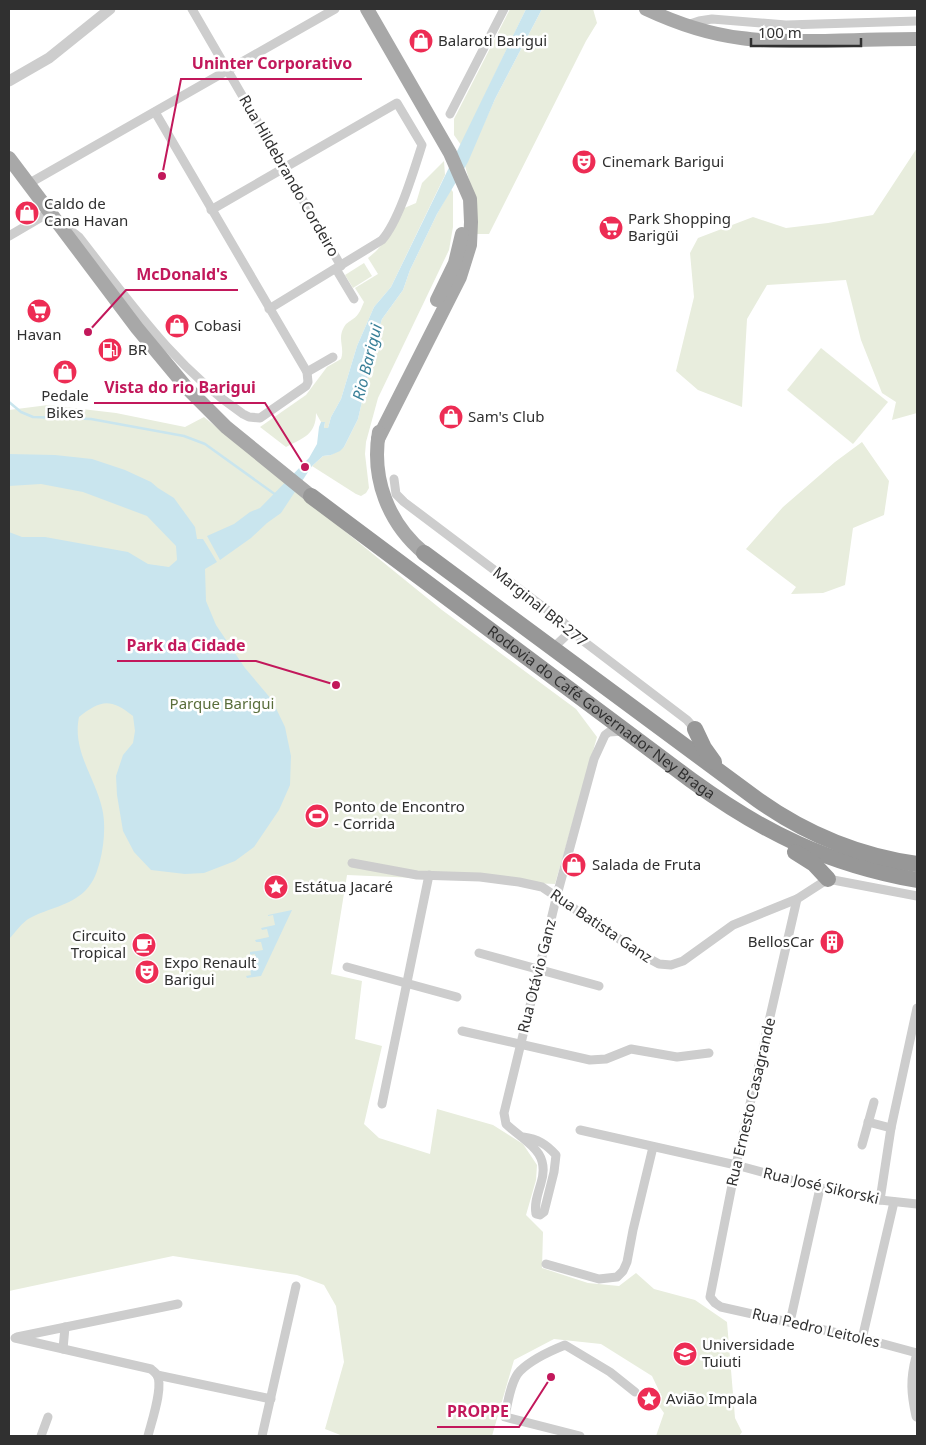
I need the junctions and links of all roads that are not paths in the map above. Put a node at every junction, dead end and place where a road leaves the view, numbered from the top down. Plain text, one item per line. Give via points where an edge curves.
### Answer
1 (110, 9) edge
2 (192, 9) edge
3 (335, 9) edge
4 (367, 9) edge
5 (504, 9) edge
6 (646, 9) edge
7 (917, 21) edge
8 (686, 25) junction
9 (917, 39) edge
10 (228, 70) junction
11 (9, 81) edge
12 (155, 112) junction
13 (450, 114) dead end
14 (9, 158) edge
15 (284, 168) junction
16 (28, 184) junction
17 (211, 210) junction
18 (52, 215) junction
19 (9, 236) edge
20 (338, 267) junction
21 (354, 299) dead end
22 (269, 309) junction
23 (334, 357) dead end
24 (308, 377) junction
25 (394, 479) dead end
26 (311, 496) joint
27 (424, 553) joint
28 (572, 631) junction
29 (553, 648) junction
30 (695, 729) joint
31 (624, 731) junction
32 (721, 772) junction
33 (712, 796) junction
34 (352, 863) dead end
35 (917, 864) edge
36 (429, 875) junction
37 (828, 879) junction
38 (917, 880) edge
39 (557, 896) junction
40 (917, 896) edge
41 (797, 899) junction
42 (478, 953) dead end
43 (347, 967) dead end
44 (539, 969) junction
45 (408, 984) junction
46 (599, 986) dead end
47 (457, 996) dead end
48 (917, 1008) edge
49 (462, 1031) dead end
50 (521, 1044) junction
51 (709, 1053) dead end
52 (874, 1102) dead end
53 (382, 1104) dead end
54 (868, 1122) junction
55 (891, 1128) junction
56 (580, 1130) dead end
57 (523, 1137) junction
58 (862, 1145) dead end
59 (654, 1147) junction
60 (736, 1165) junction
61 (820, 1188) junction
62 (880, 1200) junction
63 (894, 1202) junction
64 (917, 1204) edge
65 (546, 1264) dead end
66 (296, 1286) dead end
67 (715, 1303) joint
68 (178, 1304) dead end
69 (790, 1322) junction
70 (65, 1327) junction
71 (12, 1338) edge
72 (862, 1338) junction
73 (63, 1350) junction
74 (917, 1355) edge
75 (157, 1375) junction
76 (635, 1392) dead end
77 (271, 1399) junction
78 (917, 1416) edge
79 (48, 1417) dead end
80 (41, 1436) edge
81 (148, 1436) edge
82 (262, 1436) edge
83 (580, 1436) edge

1 - 11 street via 49,58
2 - 10 street, Rua Hildebrando Cordeiro
3 - 10 street
4 - 27 main road via 444,142 460,176 464,222 459,248 447,282 391,394 382,416 378,440 378,472 387,504 400,529
5 - 13 street
6 - 8 main road
7 - 8 street via 786,25 712,19
8 - 9 main road via 739,38 774,42
10 - 12 street
10 - 15 street, Rua Hildebrando Cordeiro
12 - 16 street
12 - 17 street
14 - 16 main road
15 - 17 street
15 - 20 street, Rua Hildebrando Cordeiro
15 - 20 street via 397,103 422,145 388,234 373,247
16 - 18 main road
17 - 22 street
18 - 19 street
18 - 24 street via 79,238 180,362 243,414 260,418 303,389
18 - 26 main road via 181,381 226,427
20 - 21 street, Rua Hildebrando Cordeiro
20 - 22 street
22 - 24 street
23 - 24 street
25 - 28 street, Marginal BR-277 via 400,499
26 - 31 highway, Rodovia do Café Governador Ney Braga
27 - 29 highway, Rodovia do Café Governador Ney Braga
28 - 29 street
28 - 30 street, Marginal BR-277
29 - 32 highway, Rodovia do Café Governador Ney Braga
30 - 32 highway
31 - 33 highway, Rodovia do Café Governador Ney Braga
31 - 39 street, Rua Otávio Ganz via 605,735 594,759
32 - 35 highway, Rodovia do Café Governador Ney Braga via 773,811 810,832 848,848
33 - 37 highway via 807,859
33 - 38 highway, Rodovia do Café Governador Ney Braga via 763,828 802,847 862,868
34 - 36 street, Rua Batista Ganz
36 - 39 street, Rua Batista Ganz via 519,882 542,887
36 - 45 street
37 - 40 street
37 - 41 street, Rua Batista Ganz
39 - 41 street, Rua Batista Ganz via 646,957 671,966 733,926
39 - 44 street, Rua Otávio Ganz
41 - 60 street, Rua Ernesto Casagrande
42 - 44 street
43 - 45 street
44 - 46 street
44 - 50 street, Rua Otávio Ganz
45 - 47 street
45 - 53 street
48 - 55 street
49 - 50 street
50 - 51 street via 595,1061 632,1049 677,1057
50 - 57 street, Rua Otávio Ganz via 504,1113 506,1124
52 - 54 street
54 - 55 street
54 - 58 street
55 - 62 street
56 - 59 street, Rua José Sikorski
57 - 57 street via 538,1152 542,1163 542,1179 534,1206 536,1214 540,1215 544,1212 556,1155 546,1145
59 - 60 street, Rua José Sikorski
59 - 65 street via 624,1271 617,1277 599,1279
60 - 61 street, Rua José Sikorski
60 - 67 street, Rua Ernesto Casagrande via 710,1291
61 - 62 street, Rua José Sikorski
61 - 69 street
62 - 63 street, Rua José Sikorski
63 - 64 street, Rua José Sikorski
63 - 72 street
66 - 77 street
67 - 69 street, Rua Pedro Leitoles
68 - 70 street
69 - 72 street, Rua Pedro Leitoles
70 - 71 street
70 - 73 street
71 - 73 street
72 - 74 street, Rua Pedro Leitoles
73 - 75 street via 140,1366
74 - 78 street via 912,1391
75 - 77 street
75 - 81 street via 157,1398
76 - 83 street via 610,1372 565,1345 519,1372 504,1417
77 - 82 street
79 - 80 street

